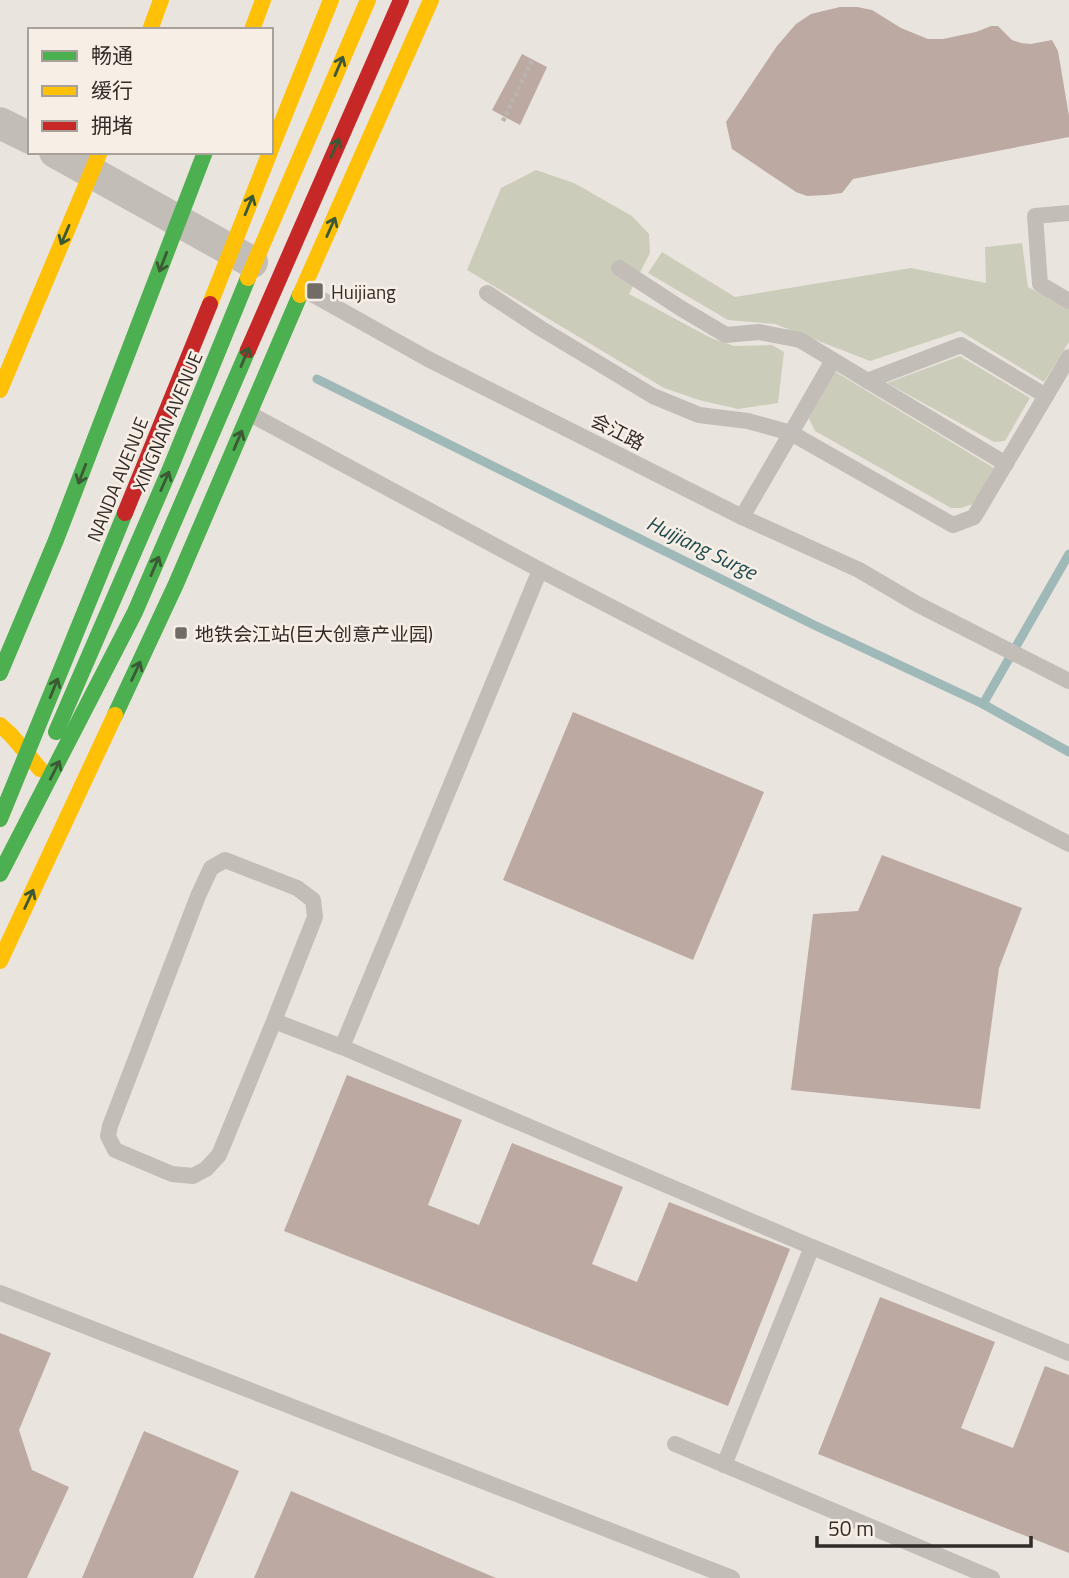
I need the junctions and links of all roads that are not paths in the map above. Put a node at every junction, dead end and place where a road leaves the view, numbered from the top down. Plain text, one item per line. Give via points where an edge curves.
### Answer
1 (161, 0) edge
2 (263, 0) edge
3 (331, 0) edge
4 (368, 0) edge
5 (401, 0) edge
6 (431, 0) edge
7 (151, 28) edge
8 (253, 28) edge
9 (0, 123) edge
10 (28, 137) edge
11 (273, 145) edge
12 (63, 154) edge
13 (204, 154) edge
14 (269, 154) edge
15 (95, 162) edge
16 (1069, 214) edge
17 (254, 263) junction
18 (619, 268) dead end
19 (303, 289) junction
20 (487, 293) dead end
21 (1069, 301) edge
22 (1069, 357) edge
23 (833, 360) junction
24 (867, 381) junction
25 (0, 390) edge
26 (1046, 396) junction
27 (250, 414) junction
28 (791, 433) junction
29 (1006, 464) junction
30 (742, 517) junction
31 (540, 570) junction
32 (0, 673) edge
33 (1069, 681) edge
34 (0, 726) edge
35 (40, 769) junction
36 (0, 820) edge
37 (1069, 844) edge
38 (0, 857) edge
39 (0, 874) edge
40 (0, 961) edge
41 (274, 1021) junction
42 (342, 1047) junction
43 (812, 1247) junction
44 (0, 1293) edge
45 (1069, 1353) edge
46 (675, 1444) dead end
47 (724, 1465) junction
48 (732, 1578) edge
49 (992, 1578) edge

1 - 7 main road
2 - 8 main road
3 - 11 main road, NANDA AVENUE
17 -> 4 main road, XINGNAN AVENUE
39 -> 5 main road, bridge via 135,612
19 -> 6 main road
9 - 10 street
12 - 15 street
13 -> 32 main road, NANDA AVENUE, bridge
36 -> 14 main road, NANDA AVENUE, bridge
15 - 17 street
15 -> 25 main road
16 - 21 lane via 1035,216 1040,284
17 - 19 street
35 -> 17 main road, XINGNAN AVENUE
18 - 23 lane via 726,335 760,332 800,341
19 - 27 main road
19 - 30 lane, 会江路 via 428,359
20 - 28 lane via 653,396 699,415 748,421
22 - 26 lane
23 - 24 lane
23 - 28 lane
24 - 26 lane via 961,345
24 - 29 lane
26 - 29 lane
27 - 31 lane
40 -> 27 main road
28 - 29 lane via 953,525 974,517
28 - 30 lane
30 - 33 lane, 会江路 via 859,570
31 - 37 lane
31 - 42 lane
34 - 35 main road
35 - 38 main road, XINGNAN AVENUE
41 - 41 lane via 316,916 313,900 298,888 225,860 211,868 198,896 110,1126 108,1136 116,1150 172,1174 193,1175 206,1168 219,1155
41 - 42 lane
42 - 43 lane
43 - 45 lane
43 - 47 lane
44 - 48 lane
46 - 47 lane
47 - 49 lane

